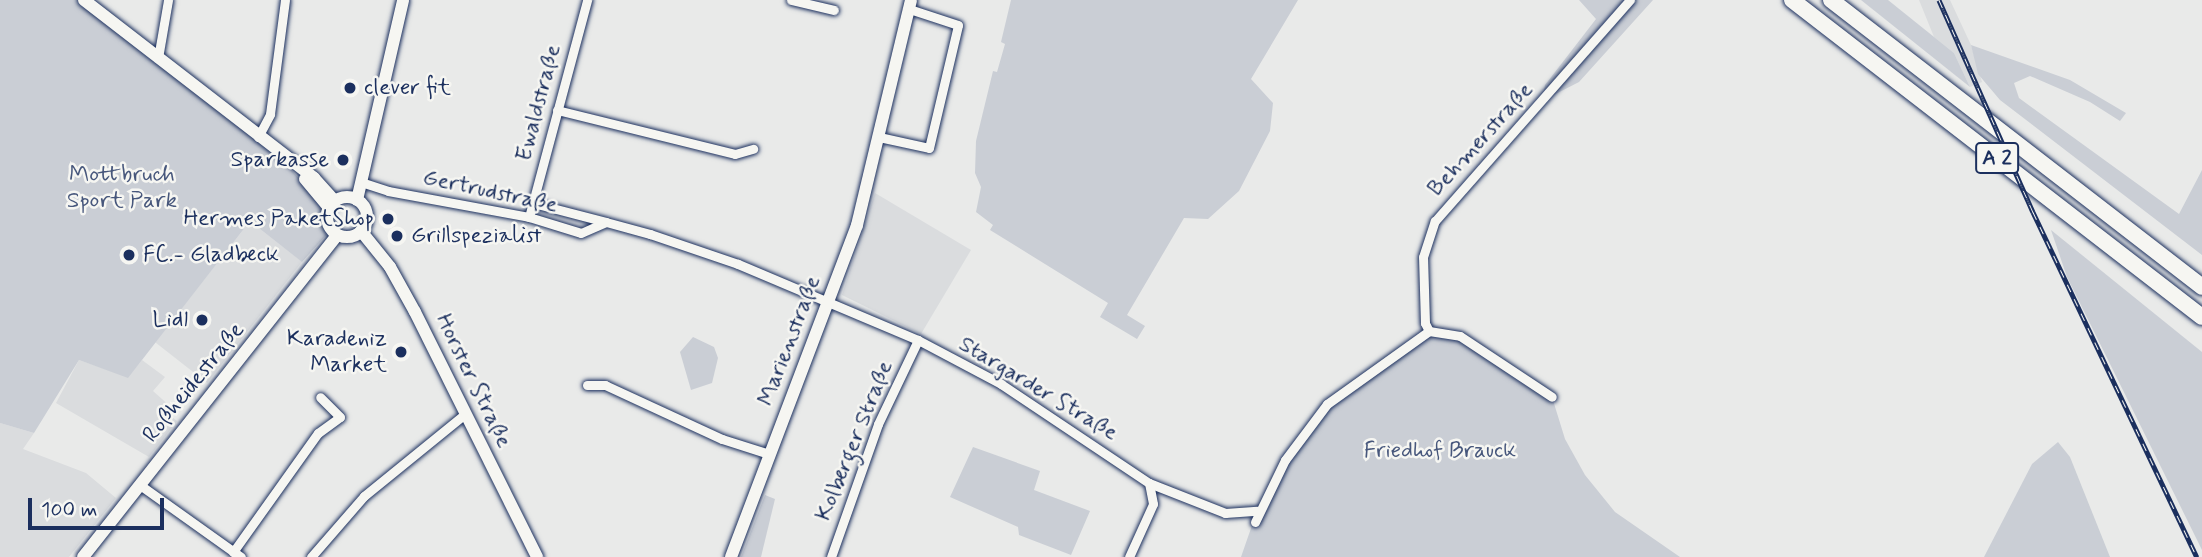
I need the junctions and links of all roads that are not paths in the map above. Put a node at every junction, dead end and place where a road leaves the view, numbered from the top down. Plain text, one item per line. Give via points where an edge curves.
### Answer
1 (84, 0) edge
2 (168, 0) edge
3 (285, 0) edge
4 (403, 0) edge
5 (587, 0) edge
6 (791, 0) edge
7 (1630, 0) edge
8 (1792, 0) edge
9 (1830, 0) edge
10 (910, 4) edge
11 (834, 10) dead end
12 (158, 58) junction
13 (558, 110) junction
14 (258, 137) junction
15 (879, 138) junction
16 (753, 149) dead end
17 (364, 183) junction
18 (357, 200) junction
19 (533, 203) junction
20 (332, 204) junction
21 (529, 217) junction
22 (606, 222) junction
23 (362, 231) junction
24 (338, 235) junction
25 (2202, 287) edge
26 (829, 301) junction
27 (2202, 317) edge
28 (1429, 331) junction
29 (918, 340) junction
30 (587, 385) dead end
31 (320, 397) dead end
32 (1552, 397) dead end
33 (465, 414) junction
34 (769, 454) junction
35 (1149, 483) junction
36 (139, 485) junction
37 (1257, 511) junction
38 (1255, 522) dead end
39 (233, 551) edge
40 (83, 557) edge
41 (218, 557) edge
42 (311, 557) edge
43 (537, 557) edge
44 (730, 557) edge
45 (831, 557) edge
46 (1129, 557) edge

1 - 12 street
2 - 12 street
3 - 14 street via 270,114
4 - 17 street
5 - 13 street, Ewaldstraße
6 - 11 street
7 - 28 street, Behmerstraße via 1435,221 1423,257
8 - 27 highway, A 2
9 - 25 highway, A 2
10 - 15 street, Marienstraße
10 - 15 street, Marienstraße via 958,25 929,148
12 - 14 street
13 - 16 street via 735,154
13 - 19 street, Ewaldstraße
14 - 20 street via 286,157
15 - 26 street, Marienstraße via 857,225
17 - 18 street
17 - 21 street, Gertrudstraße
18 - 20 street
18 - 23 street via 366,213
19 - 21 street, Ewaldstraße
19 - 22 street, Gertrudstraße
20 - 24 street via 328,225
21 - 22 street, Gertrudstraße via 581,233
22 - 26 street, Gertrudstraße via 677,242
23 - 24 street via 349,237
23 - 33 street, Horster Straße via 390,267
24 - 36 street, Roßheidestraße
26 - 29 street, Stargarder Straße
26 - 34 street, Marienstraße
28 - 32 street via 1460,337
28 - 37 street via 1328,404 1295,444
29 - 35 street, Stargarder Straße via 1001,384
29 - 45 street, Kolberger Straße via 878,424
30 - 34 street via 605,385 722,439
31 - 39 street via 340,416 318,433
33 - 42 street via 364,496
33 - 43 street, Horster Straße
34 - 44 street, Marienstraße
35 - 37 street via 1225,513
35 - 46 street via 1153,504
36 - 39 street
36 - 40 street, Roßheidestraße
37 - 38 street
39 - 41 street

